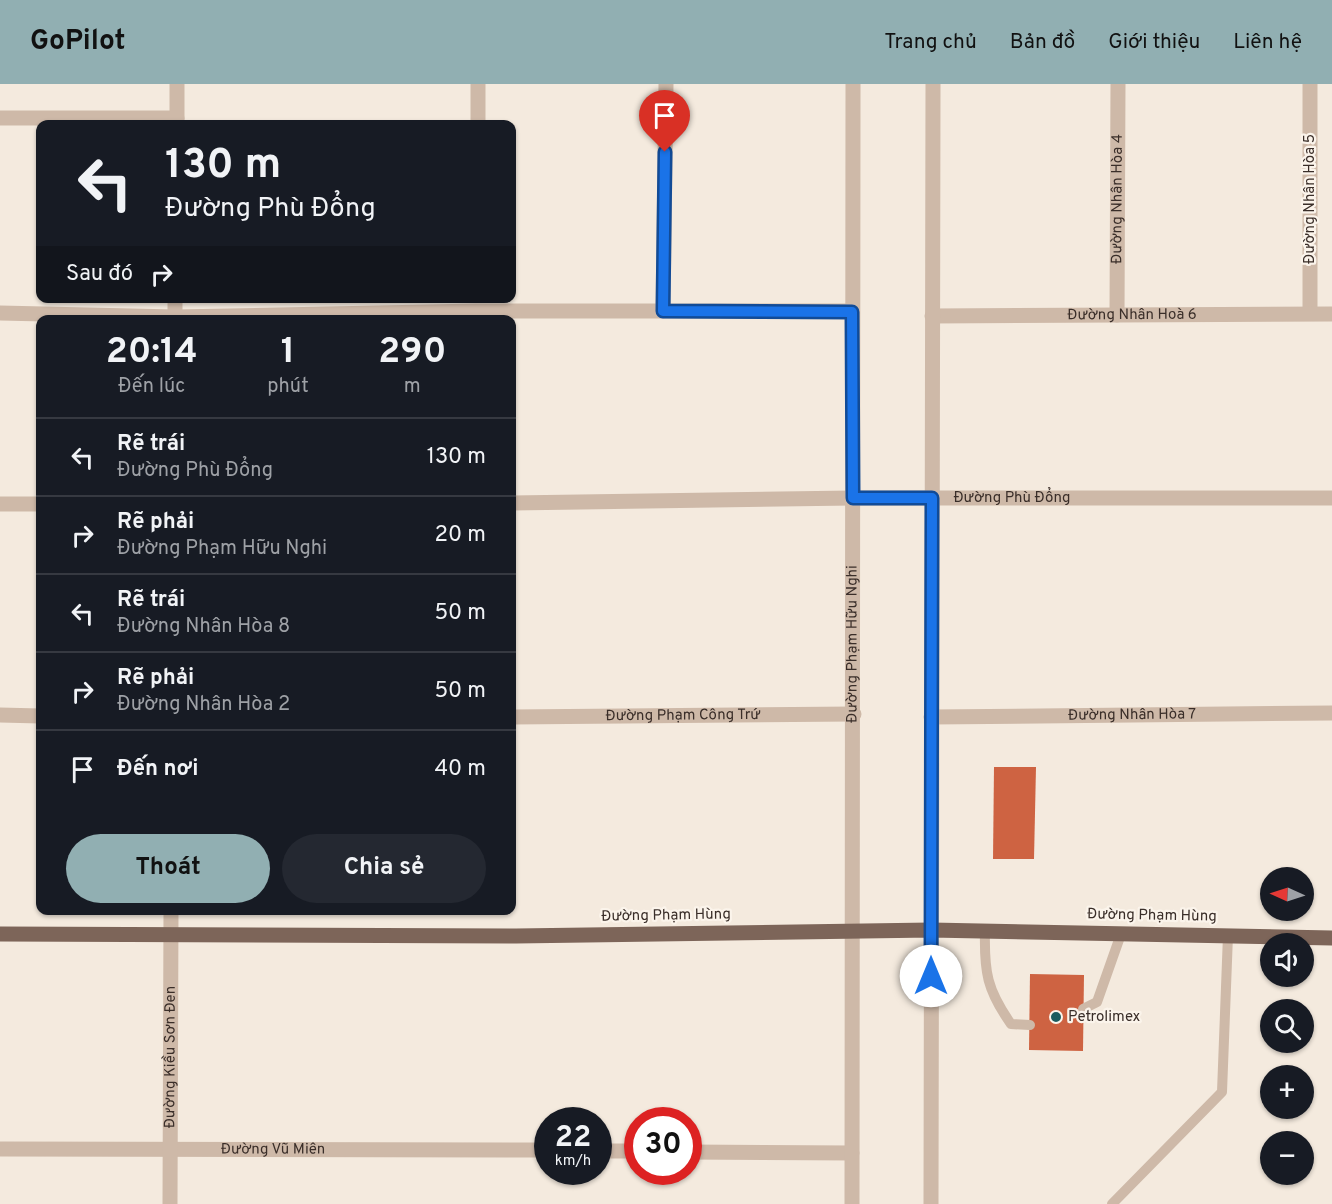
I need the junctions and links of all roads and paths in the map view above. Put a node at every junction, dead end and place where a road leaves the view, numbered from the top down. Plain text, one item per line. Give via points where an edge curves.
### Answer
1 (177, 84) edge
2 (478, 84) edge
3 (666, 84) edge
4 (853, 84) edge
5 (933, 84) edge
6 (1118, 84) edge
7 (1310, 84) edge
8 (0, 118) edge
9 (118, 120) edge
10 (177, 120) edge
11 (478, 120) edge
12 (477, 305) edge
13 (663, 311) junction
14 (852, 312) junction
15 (0, 313) edge
16 (1310, 313) junction
17 (1332, 314) edge
18 (70, 315) edge
19 (245, 315) edge
20 (1117, 315) junction
21 (932, 316) junction
22 (853, 498) junction
23 (932, 498) junction
24 (1332, 498) edge
25 (516, 503) edge
26 (0, 504) edge
27 (36, 504) edge
28 (1332, 713) edge
29 (854, 714) junction
30 (0, 715) edge
31 (36, 716) edge
32 (516, 717) edge
33 (931, 717) junction
34 (171, 915) edge
35 (931, 930) junction
36 (853, 931) junction
37 (985, 931) junction
38 (0, 934) edge
39 (1121, 934) junction
40 (171, 935) junction
41 (1227, 935) junction
42 (1332, 938) edge
43 (1083, 1009) dead end
44 (1030, 1025) dead end
45 (170, 1148) junction
46 (0, 1149) edge
47 (534, 1150) edge
48 (702, 1152) edge
49 (852, 1153) junction
50 (170, 1204) edge
51 (852, 1204) edge
52 (931, 1204) edge
53 (1112, 1204) edge

1 - 10 street
2 - 11 street
3 - 13 street
4 - 14 street, Đường Phạm Hữu Nghi
5 - 21 street
6 - 20 street, Đường Nhân Hòa 4
7 - 16 street, Đường Nhân Hòa 5
8 - 9 street
12 - 13 street
12 - 19 street
13 - 14 street
14 - 22 street, Đường Phạm Hữu Nghi
15 - 18 street
16 - 17 street, Đường Nhân Hoà 6
16 - 20 street, Đường Nhân Hoà 6
20 - 21 street, Đường Nhân Hoà 6
21 - 23 street
22 - 23 street, Đường Phù Đổng
22 - 25 street, Đường Phù Đổng
22 - 29 street, Đường Phạm Hữu Nghi
23 - 24 street, Đường Phù Đổng
23 - 33 street
26 - 27 street
28 - 33 street, Đường Nhân Hòa 7
29 - 32 street, Đường Phạm Công Trứ
29 - 36 street, Đường Phạm Hữu Nghi
30 - 31 street
33 - 35 street
34 - 40 street, Đường Kiều Sơn Đen
35 - 36 main road, Đường Phạm Hùng
35 - 37 main road, Đường Phạm Hùng
35 - 52 street
36 - 40 main road, Đường Phạm Hùng via 516,936
36 - 49 street, Đường Phạm Hữu Nghi
37 - 39 main road, Đường Phạm Hùng
37 - 44 lane via 984,968 993,999 1011,1024
38 - 40 main road, Đường Phạm Hùng
39 - 41 main road, Đường Phạm Hùng
39 - 43 lane via 1097,1002
40 - 45 street, Đường Kiều Sơn Đen
41 - 42 main road, Đường Phạm Hùng
41 - 53 lane via 1222,1092
45 - 46 street, Đường Vũ Miên
45 - 47 street, Đường Vũ Miên
45 - 50 street, Đường Kiều Sơn Đen
48 - 49 street
49 - 51 street, Đường Phạm Hữu Nghi

